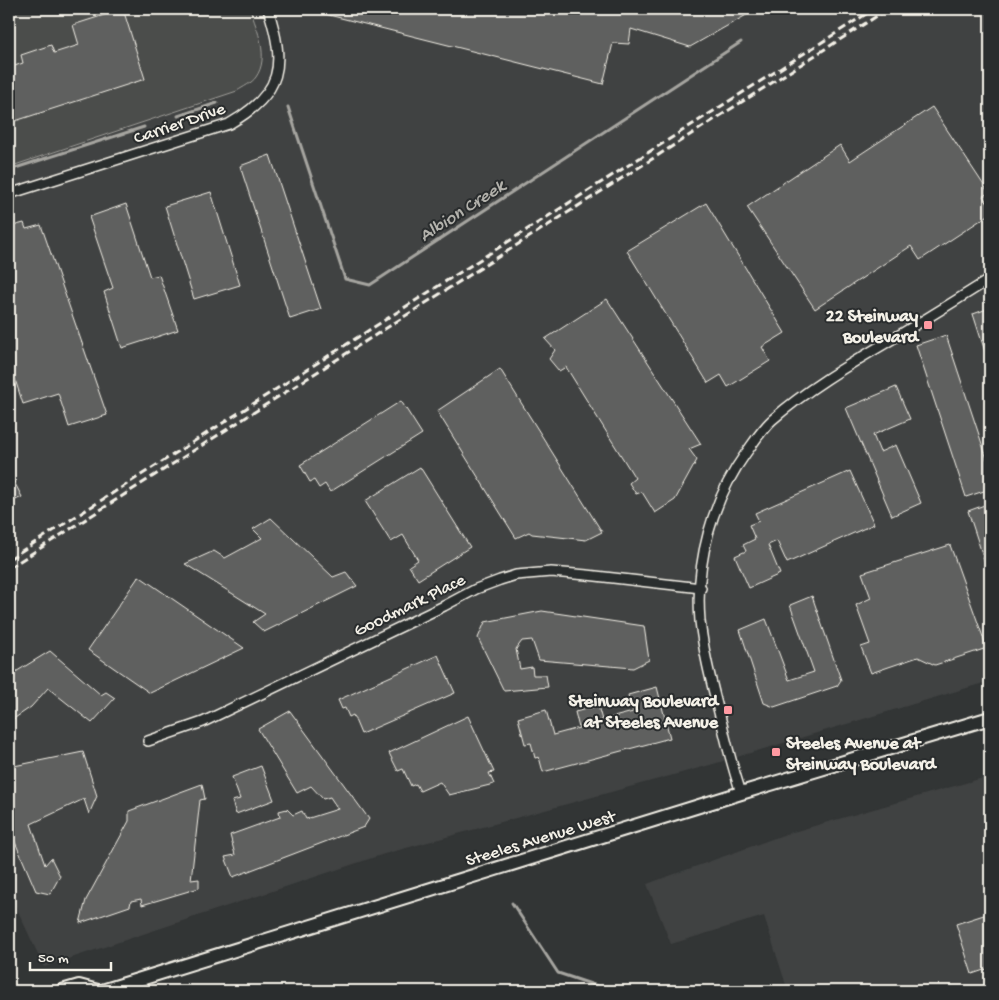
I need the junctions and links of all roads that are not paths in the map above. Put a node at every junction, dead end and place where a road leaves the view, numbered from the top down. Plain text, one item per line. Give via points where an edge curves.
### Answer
1 (268, 9) edge
2 (9, 194) edge
3 (990, 279) edge
4 (701, 588) junction
5 (990, 718) edge
6 (148, 741) dead end
7 (741, 793) junction
8 (62, 991) edge
9 (100, 991) edge

1 - 2 street, Carrier Drive via 279,56 278,72 266,95 247,114 229,124
3 - 4 street via 844,368 770,422 738,464 715,510 703,556
4 - 6 street, Goodmark Place via 551,572 516,575 476,589 204,722
4 - 7 street via 700,619 708,666
5 - 7 main road, Steeles Avenue West
7 - 9 main road, Steeles Avenue West
8 - 9 main road, Steeles Avenue West via 79,986

